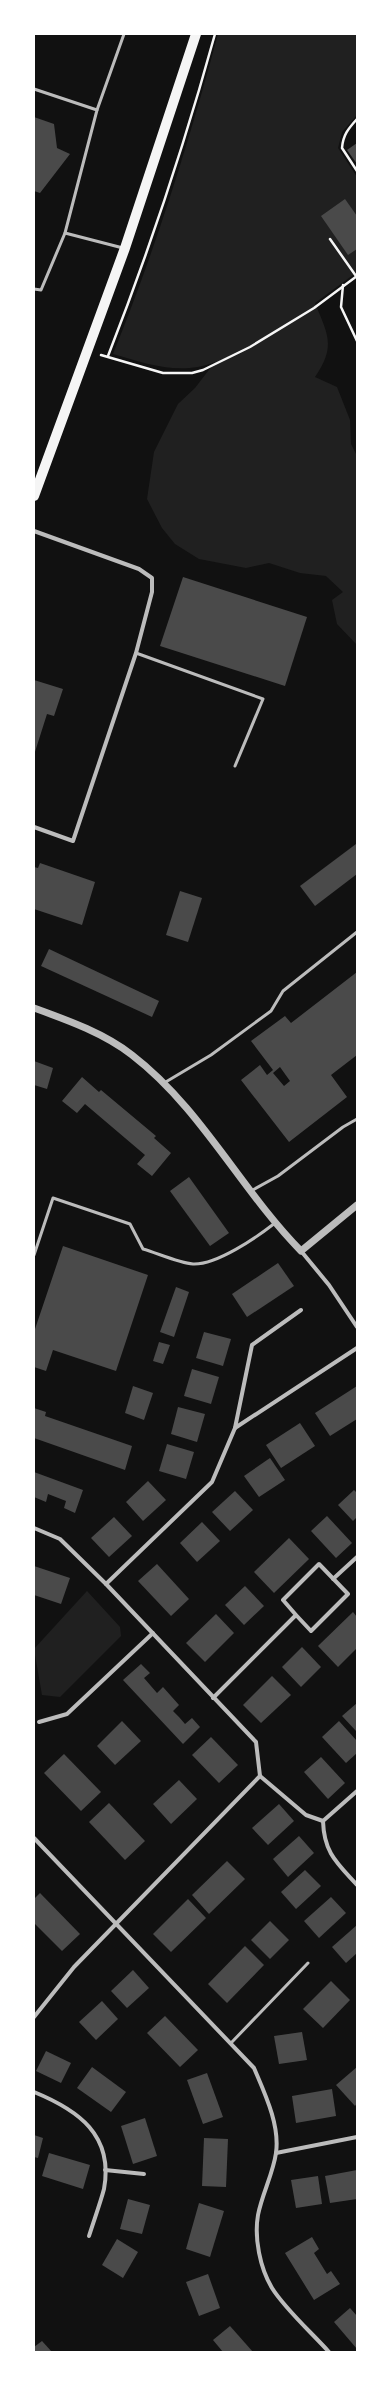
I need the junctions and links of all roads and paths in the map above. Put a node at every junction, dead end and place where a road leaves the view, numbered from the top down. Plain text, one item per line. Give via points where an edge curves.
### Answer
1 (124, 34) edge
2 (196, 34) edge
3 (215, 34) edge
4 (34, 89) edge
5 (97, 110) junction
6 (357, 119) edge
7 (357, 171) edge
8 (65, 233) junction
9 (330, 239) dead end
10 (125, 248) junction
11 (356, 276) edge
12 (343, 285) junction
13 (34, 289) edge
14 (357, 341) edge
15 (86, 354) junction
16 (108, 356) junction
17 (34, 496) edge
18 (34, 531) edge
19 (136, 653) junction
20 (235, 766) dead end
21 (34, 827) edge
22 (357, 932) edge
23 (34, 1008) edge
24 (163, 1084) junction
25 (357, 1119) edge
26 (252, 1191) junction
27 (357, 1205) edge
28 (276, 1223) junction
29 (301, 1251) junction
30 (34, 1255) edge
31 (301, 1310) dead end
32 (357, 1327) edge
33 (357, 1348) edge
34 (235, 1428) junction
35 (34, 1528) edge
36 (357, 1557) edge
37 (333, 1579) junction
38 (106, 1584) junction
39 (296, 1616) junction
40 (153, 1634) junction
41 (213, 1698) junction
42 (39, 1722) dead end
43 (260, 1776) junction
44 (357, 1792) edge
45 (323, 1821) junction
46 (34, 1838) edge
47 (357, 1885) edge
48 (115, 1924) junction
49 (308, 1963) dead end
50 (34, 2017) edge
51 (231, 2043) junction
52 (34, 2092) edge
53 (357, 2137) edge
54 (276, 2153) junction
55 (105, 2170) junction
56 (144, 2174) dead end
57 (89, 2236) dead end
58 (329, 2352) edge

1 - 5 lane
2 - 10 main road
3 - 16 path via 185,140 136,286
4 - 5 lane
5 - 8 lane
6 - 7 path via 343,137 342,148
8 - 10 lane
8 - 13 lane via 41,290
9 - 11 path
10 - 15 main road
11 - 12 path
12 - 14 path via 341,307
12 - 16 path via 314,308 263,339 203,370 192,373 163,373
15 - 16 path
15 - 17 main road
18 - 19 street via 139,569 152,578 152,592
19 - 20 lane via 263,699
19 - 21 street via 73,841
22 - 24 lane via 283,991 271,1011 211,1055
23 - 24 street via 68,1020 106,1039 132,1055
24 - 26 street
25 - 26 lane via 278,1176
26 - 28 street
27 - 29 street
28 - 29 street
28 - 30 lane via 225,1256 194,1264 143,1249 130,1224 53,1198
29 - 32 street via 329,1285
31 - 34 street via 252,1345
33 - 34 street
34 - 38 street via 212,1482
35 - 38 street via 60,1539
36 - 37 street
37 - 39 street via 319,1564 283,1600
37 - 39 street via 348,1594 311,1630
38 - 40 street
39 - 41 street
40 - 41 street
40 - 42 street via 67,1714
41 - 43 street via 256,1742
43 - 45 street via 306,1815
43 - 48 street
44 - 45 street
45 - 47 street via 324,1838 331,1857
46 - 48 street
48 - 50 street via 74,1967
48 - 51 street
49 - 51 lane
51 - 54 street via 254,2068 266,2097 275,2130
52 - 55 street via 73,2112 89,2124 100,2140
53 - 54 street
54 - 58 street via 258,2214 260,2258 272,2288
55 - 56 street
55 - 57 street via 104,2188

